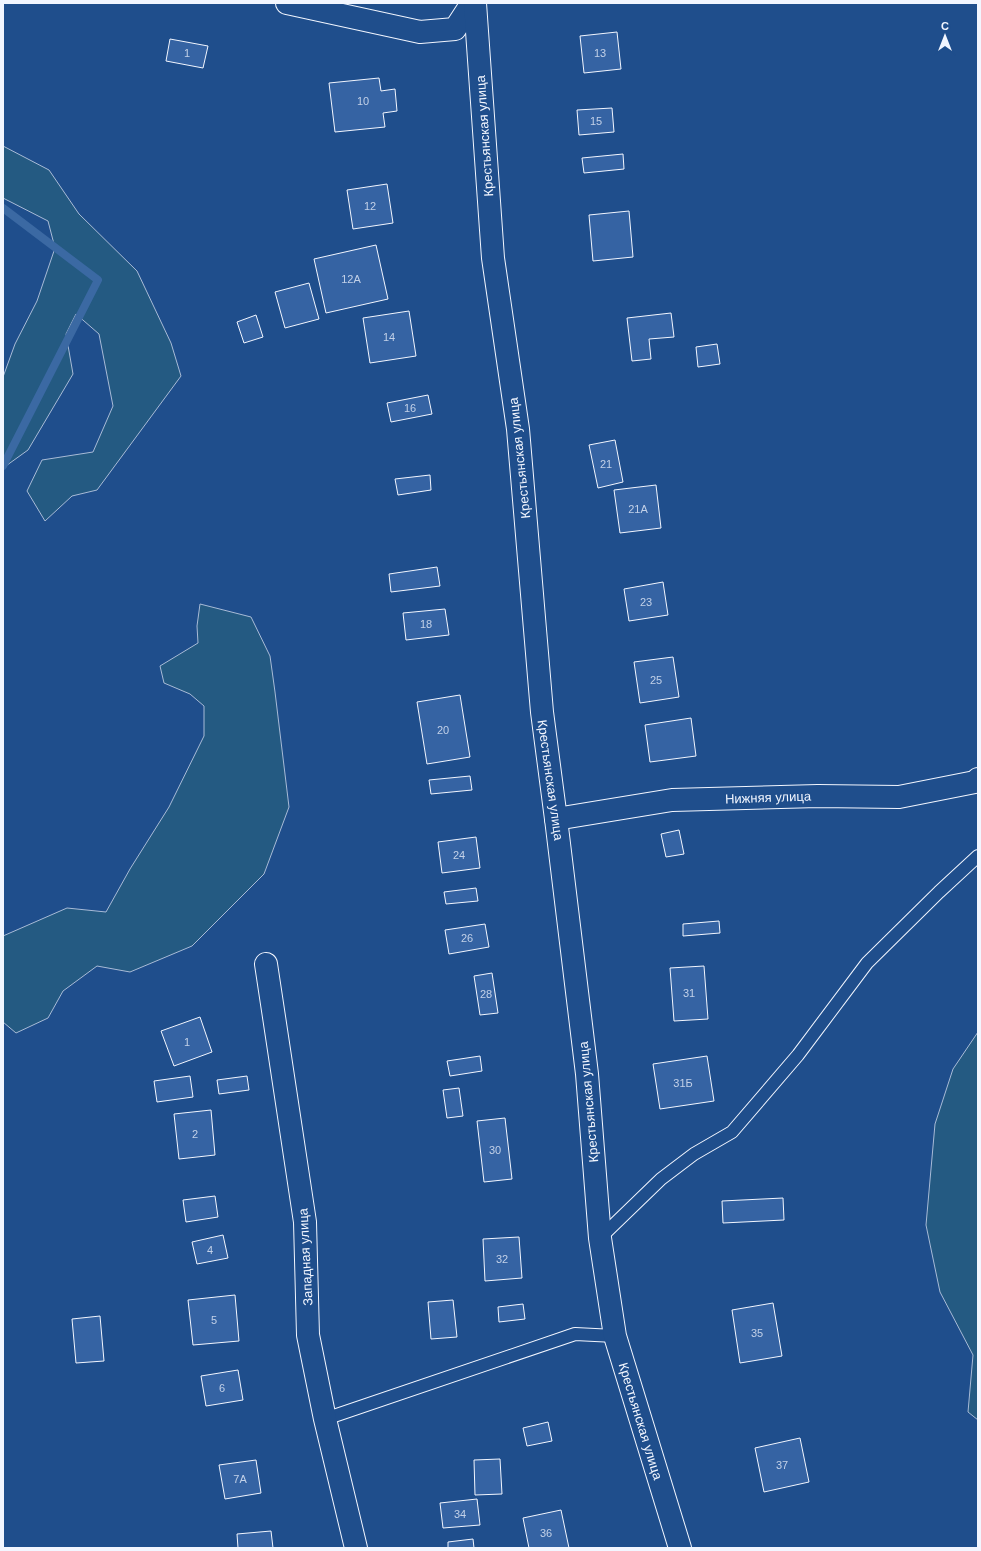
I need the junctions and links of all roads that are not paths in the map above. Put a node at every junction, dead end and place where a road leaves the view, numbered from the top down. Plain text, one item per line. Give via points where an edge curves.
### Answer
1 (287, 3) edge
2 (473, 3) edge
3 (978, 779) edge
4 (556, 819) junction
5 (978, 856) edge
6 (266, 964) dead end
7 (600, 1238) junction
8 (615, 1336) junction
9 (325, 1419) junction
10 (356, 1548) edge
11 (680, 1548) edge

1 - 2 street via 420,32 455,29
2 - 4 street, Крестьянская улица via 493,258 518,429 542,712
3 - 4 street, Нижняя улица via 975,782 899,797 818,796 672,800
4 - 7 street, Крестьянская улица via 586,1074
5 - 7 lane via 867,963 798,1055 732,1132 694,1154 662,1179
6 - 9 street, Западная улица via 305,1222 308,1335
7 - 8 street, Крестьянская улица
8 - 9 lane via 575,1334
8 - 11 street, Крестьянская улица
9 - 10 street, Западная улица

